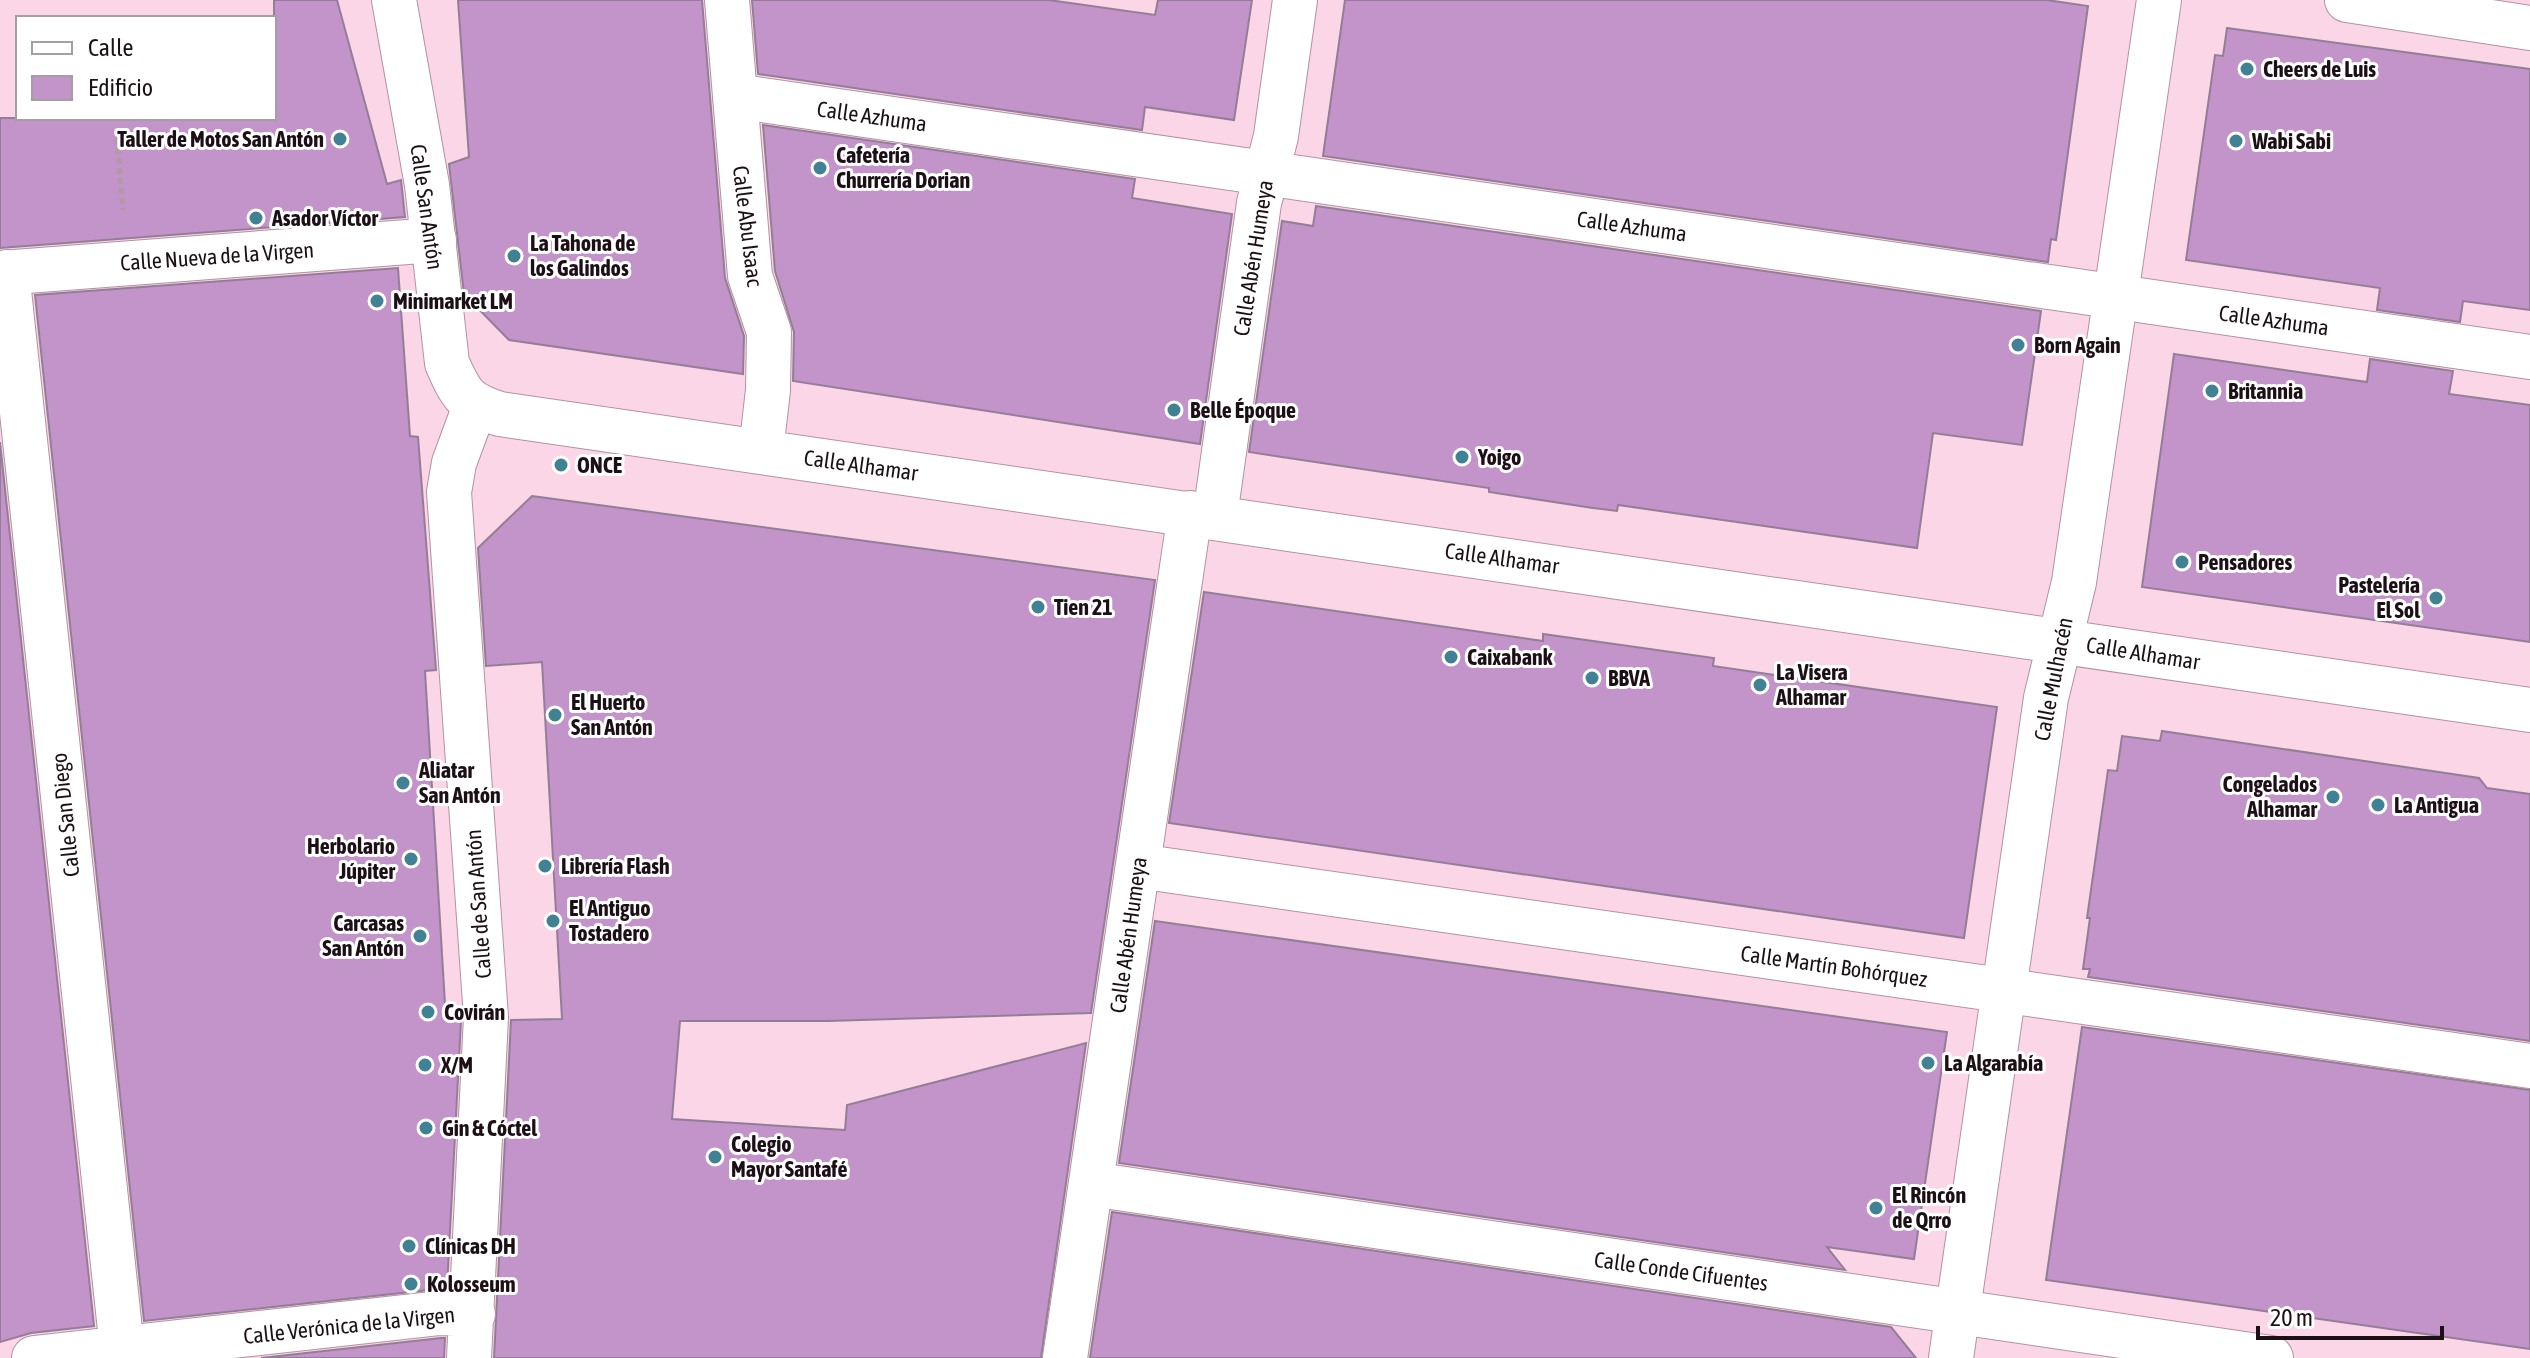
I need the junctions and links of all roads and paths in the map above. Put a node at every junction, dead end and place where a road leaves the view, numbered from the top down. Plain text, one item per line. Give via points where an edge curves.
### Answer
1 (394, 0) edge
2 (727, 0) edge
3 (1295, 0) edge
4 (2159, 0) edge
5 (2347, 0) edge
6 (2530, 28) edge
7 (735, 96) junction
8 (117, 138) dead end
9 (1267, 173) junction
10 (434, 240) junction
11 (127, 262) junction
12 (4, 273) edge
13 (2116, 296) junction
14 (2530, 357) edge
15 (475, 406) junction
16 (761, 451) junction
17 (1202, 515) junction
18 (2061, 640) junction
19 (2530, 710) edge
20 (1138, 866) junction
21 (2004, 990) junction
22 (2530, 1066) edge
23 (1091, 1184) junction
24 (1957, 1312) junction
25 (473, 1314) junction
26 (123, 1353) edge
27 (34, 1358) edge
28 (469, 1358) edge
29 (1065, 1358) edge
30 (1951, 1358) edge
31 (2271, 1358) edge

1 - 10 street, Calle San Antón
2 - 7 street, Calle Abu Isaac
3 - 9 street, Calle Abén Humeya
4 - 13 street, Calle Mulhacén
5 - 6 street
7 - 9 street, Calle Azhuma
7 - 16 street, Calle Abu Isaac via 750,276 769,332
8 - 11 path
9 - 13 street, Calle Azhuma
9 - 17 street, Calle Abén Humeya
10 - 11 street, Calle Nueva de la Virgen
10 - 15 street, Calle San Antón via 447,363 458,389
11 - 12 street, Calle Nueva de la Virgen
12 - 26 street, Calle San Diego
13 - 14 street, Calle Azhuma
13 - 18 street, Calle Mulhacén
15 - 16 street, Calle Alhamar via 500,414
15 - 25 street, Calle de San Antón via 449,492 486,1017
16 - 17 street, Calle Alhamar
17 - 18 street, Calle Alhamar
17 - 20 street, Calle Abén Humeya
18 - 19 street, Calle Alhamar
18 - 21 street, Calle Mulhacén via 2046,698
20 - 21 street, Calle Martín Bohórquez
20 - 23 street, Calle Abén Humeya
21 - 22 street, Calle Martín Bohórquez
21 - 24 street, Calle Mulhacén
23 - 24 street, Calle Conde Cifuentes
23 - 29 street, Calle Abén Humeya
24 - 30 street, Calle Mulhacén
24 - 31 street, Calle Conde Cifuentes
25 - 26 street, Calle Verónica de la Virgen via 440,1313
25 - 28 street, Calle de San Antón
26 - 27 street, Calle Verónica de la Virgen

